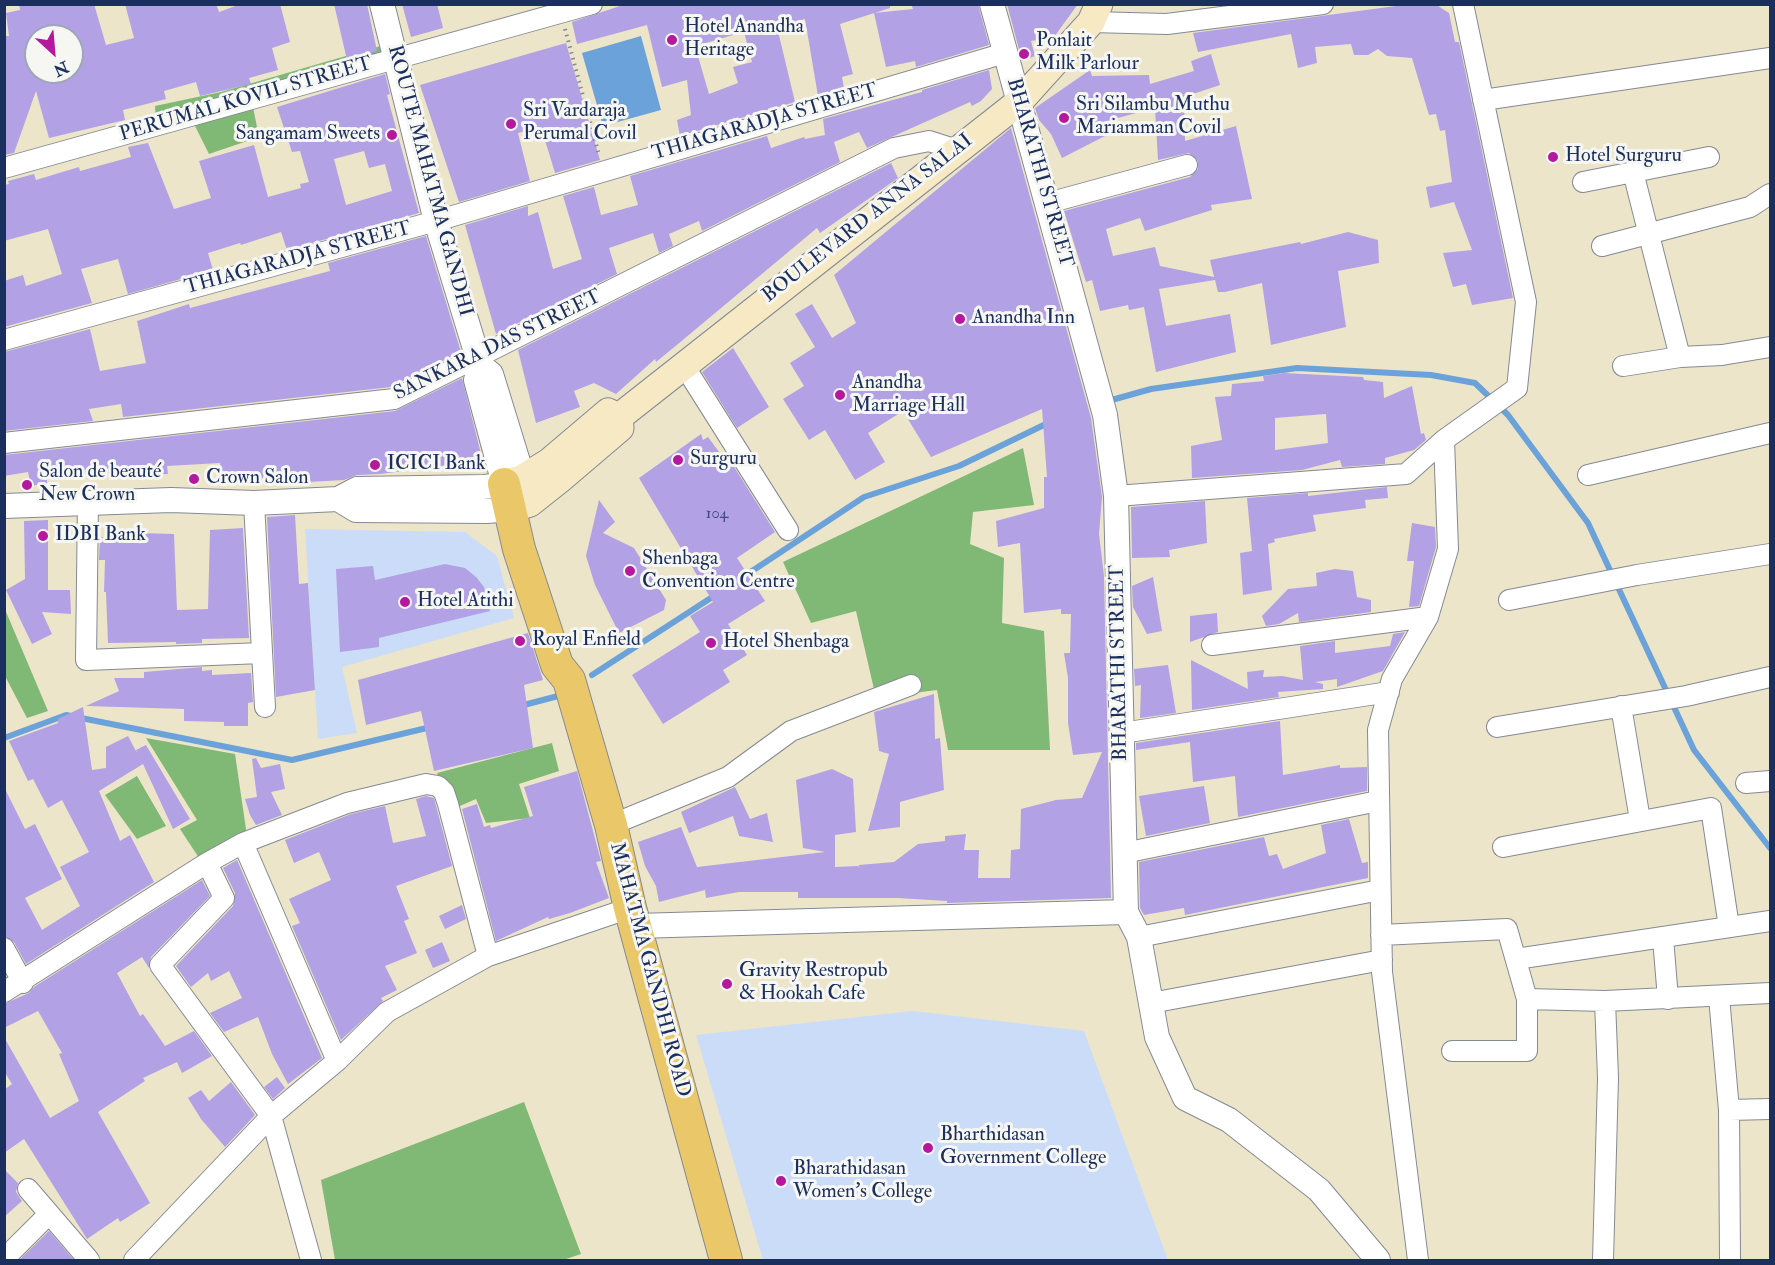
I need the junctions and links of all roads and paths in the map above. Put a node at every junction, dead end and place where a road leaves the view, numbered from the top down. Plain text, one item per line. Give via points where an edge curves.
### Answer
1 (382, 4) edge
2 (592, 4) edge
3 (992, 4) edge
4 (1323, 4) edge
5 (1462, 4) edge
6 (561, 13) junction
7 (1095, 13) edge
8 (1005, 53) junction
9 (398, 58) junction
10 (1770, 58) edge
11 (1483, 100) junction
12 (1019, 102) junction
13 (957, 150) junction
14 (1709, 158) dead end
15 (1187, 165) dead end
16 (4, 168) edge
17 (603, 171) junction
18 (1633, 172) junction
19 (1582, 182) dead end
20 (1770, 194) edge
21 (1048, 203) junction
22 (436, 221) junction
23 (1651, 234) junction
24 (1602, 246) dead end
25 (4, 340) edge
26 (1770, 346) edge
27 (1680, 357) junction
28 (478, 361) junction
29 (683, 364) junction
30 (1623, 366) dead end
31 (1770, 433) edge
32 (1444, 440) junction
33 (4, 443) edge
34 (1588, 475) dead end
35 (517, 493) junction
36 (1116, 496) junction
37 (88, 501) junction
38 (254, 503) junction
39 (4, 506) edge
40 (788, 530) dead end
41 (1770, 554) edge
42 (1509, 600) dead end
43 (1428, 617) junction
44 (1212, 645) dead end
45 (262, 653) junction
46 (1770, 677) edge
47 (911, 685) dead end
48 (1389, 692) junction
49 (1621, 705) junction
50 (265, 707) dead end
51 (1497, 727) dead end
52 (1122, 733) junction
53 (1770, 781) edge
54 (1746, 783) dead end
55 (1378, 801) junction
56 (1640, 820) junction
57 (611, 825) junction
58 (243, 843) junction
59 (1503, 847) dead end
60 (1124, 853) junction
61 (207, 863) junction
62 (1380, 890) junction
63 (1126, 912) junction
64 (633, 917) junction
65 (1770, 921) edge
66 (1729, 927) junction
67 (1381, 935) junction
68 (1139, 937) junction
69 (1663, 938) junction
70 (4, 948) edge
71 (488, 956) junction
72 (1516, 959) junction
73 (1382, 960) junction
74 (23, 983) junction
75 (4, 992) edge
76 (1770, 993) edge
77 (1719, 997) junction
78 (1527, 999) junction
79 (1668, 999) junction
80 (1605, 1001) junction
81 (1151, 1003) junction
82 (1452, 1052) dead end
83 (337, 1061) junction
84 (1770, 1109) edge
85 (1729, 1110) junction
86 (271, 1116) junction
87 (28, 1189) dead end
88 (49, 1214) junction
89 (4, 1259) edge
90 (89, 1260) edge
91 (134, 1260) edge
92 (310, 1260) edge
93 (726, 1260) edge
94 (1378, 1260) edge
95 (1418, 1260) edge
96 (1603, 1260) edge
97 (1730, 1260) edge

1 - 9 street, ROUTE MAHATMA GANDHI
2 - 6 street, PERUMAL KOVIL STREET
3 - 8 street, BHARATHI STREET
4 - 7 street via 1167,24
5 - 11 street
6 - 9 street, PERUMAL KOVIL STREET
6 - 17 path
7 - 12 main road, BOULEVARD ANNA SALAI
8 - 12 street, BHARATHI STREET
8 - 17 street, THIAGARADJA STREET
9 - 16 street, PERUMAL KOVIL STREET
9 - 22 street, ROUTE MAHATMA GANDHI
10 - 11 street
11 - 32 street via 1526,302 1517,388
12 - 13 main road, BOULEVARD ANNA SALAI
12 - 21 street, BHARATHI STREET
13 - 28 street, SANKARA DAS STREET via 929,141 894,148
13 - 29 main road, BOULEVARD ANNA SALAI
14 - 18 street
15 - 21 street
17 - 22 street, THIAGARADJA STREET
18 - 19 street
18 - 23 street
20 - 23 street via 1750,207
21 - 36 street, BHARATHI STREET via 1097,377
22 - 25 street, THIAGARADJA STREET
22 - 28 street, ROUTE MAHATMA GANDHI
23 - 24 street
23 - 27 street
26 - 27 street via 1722,355
27 - 30 street
28 - 33 street, SANKARA DAS STREET via 394,399
28 - 35 street, MAHATMA GANDHI ROAD via 492,374
29 - 35 main road, BOULEVARD ANNA SALAI via 619,417 608,412
29 - 40 street
31 - 34 street
32 - 36 street via 1406,474
32 - 43 street via 1448,549
35 - 38 street via 487,511 356,510 338,499
35 - 57 main road, MAHATMA GANDHI ROAD via 539,542 575,662 569,681
36 - 52 street, BHARATHI STREET
37 - 38 street
37 - 39 street
37 - 45 street via 86,660
38 - 45 street
41 - 42 street
43 - 44 street
43 - 48 street via 1392,679
45 - 50 street
46 - 49 street via 1686,696
47 - 57 street via 791,731 728,777
48 - 52 street
48 - 55 street via 1378,730
49 - 51 street
49 - 56 street
52 - 60 street, BHARATHI STREET
53 - 54 street
55 - 60 street
55 - 62 street
56 - 59 street
56 - 66 street via 1711,808
57 - 64 main road, MAHATMA GANDHI ROAD
58 - 61 street
58 - 71 street via 347,802 426,784 438,786 448,804
58 - 83 street
60 - 63 street, BHARATHI STREET
61 - 74 street
61 - 86 street via 224,898 160,965
62 - 67 street
62 - 68 street
63 - 64 street
63 - 68 street
64 - 71 street
64 - 93 main road, MAHATMA GANDHI ROAD
65 - 66 street
66 - 69 street
67 - 72 street via 1507,929
67 - 73 street
68 - 81 street
69 - 72 street
69 - 79 street
70 - 74 street
71 - 83 street via 387,1012
72 - 78 street
73 - 81 street
73 - 95 street
74 - 75 street
76 - 77 street
77 - 79 street
77 - 85 street
78 - 80 street
78 - 82 street via 1527,1051
79 - 80 street
80 - 96 street via 1608,1078
81 - 94 street via 1157,1037 1185,1098 1229,1120 1319,1190
83 - 86 street
84 - 85 street
85 - 97 street
86 - 91 street
86 - 92 street
87 - 88 street
88 - 89 street
88 - 90 street

